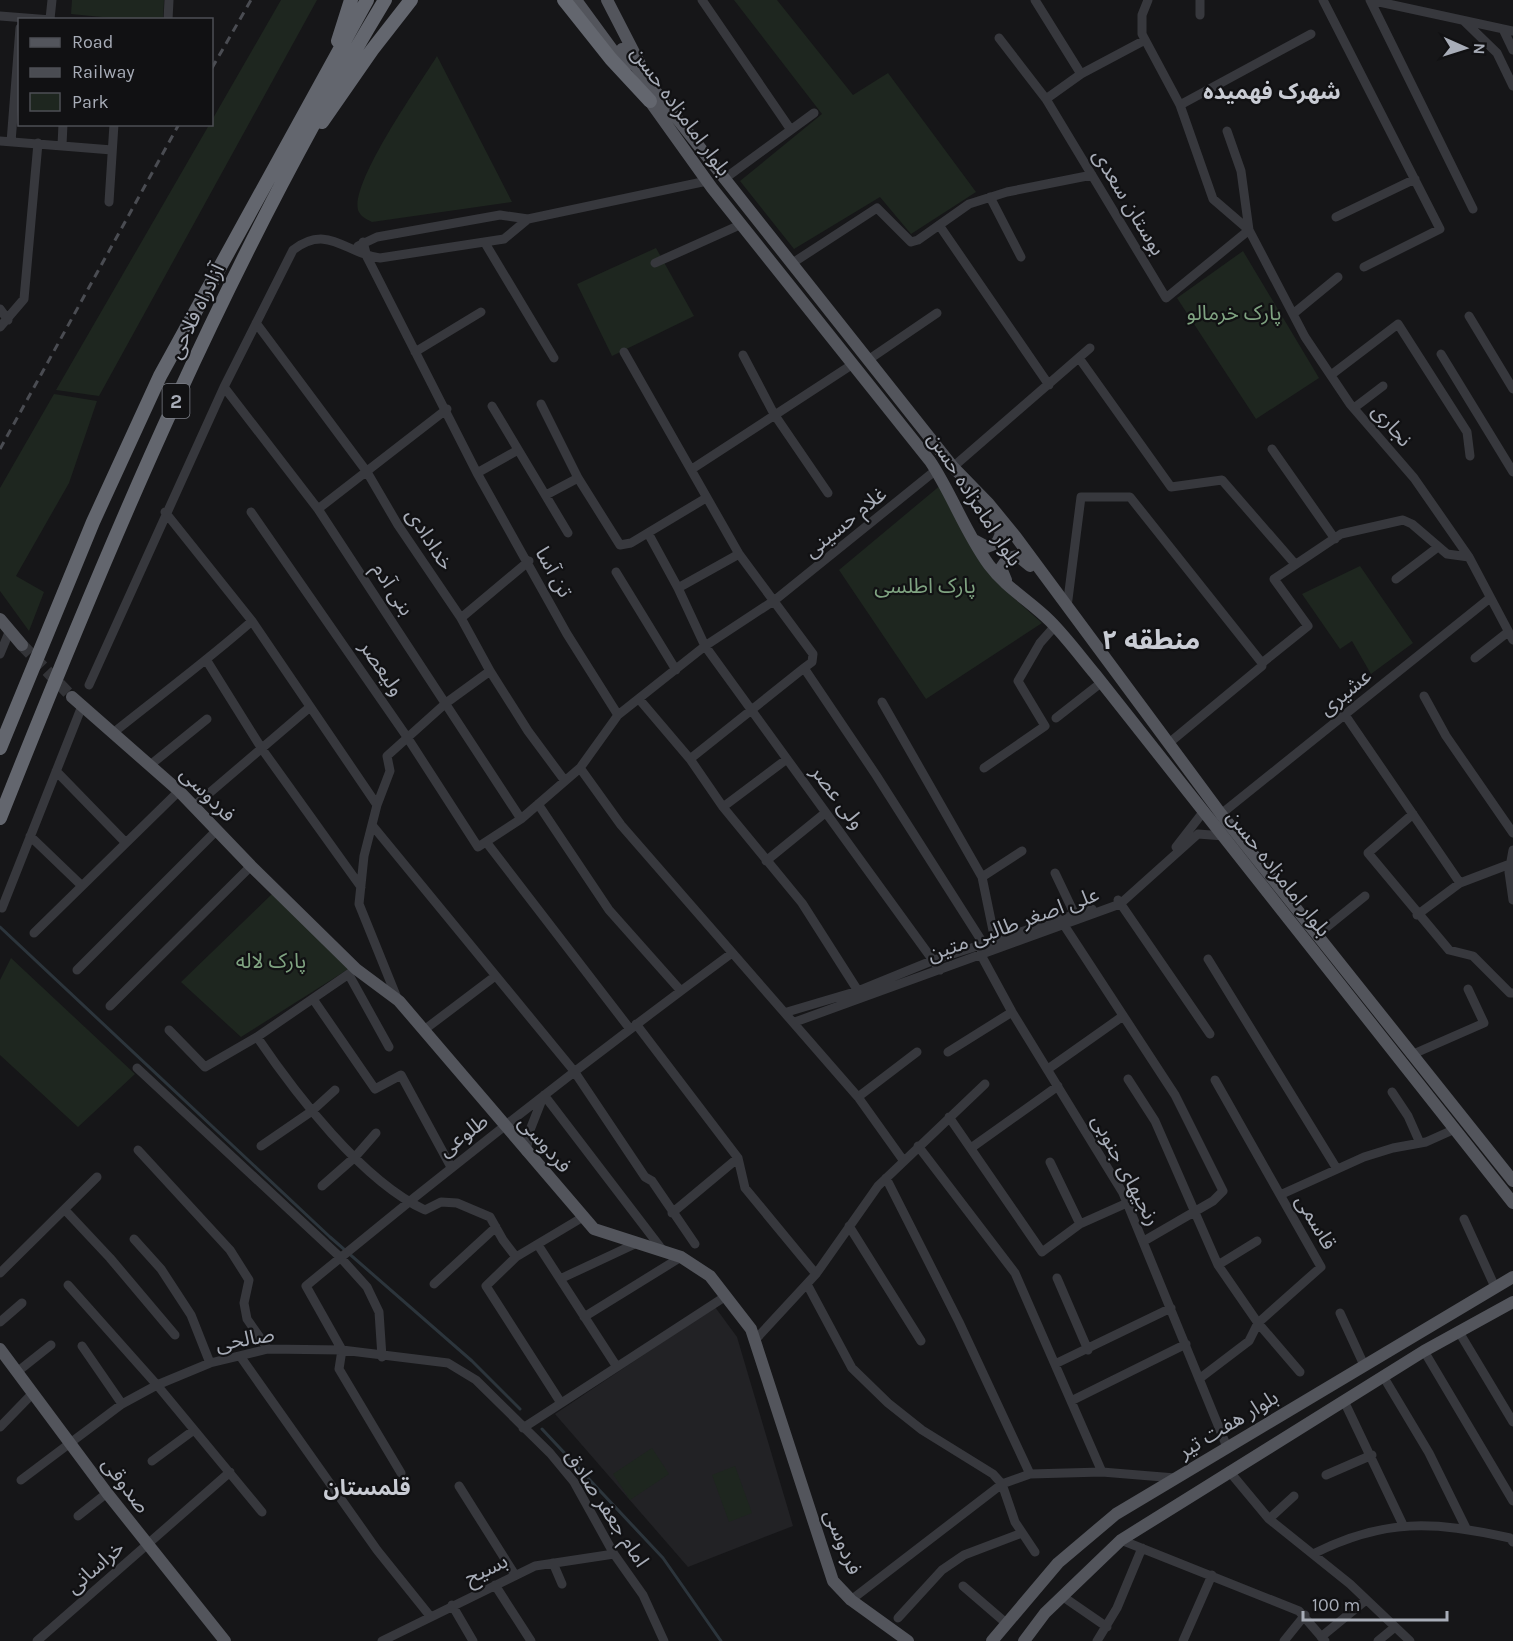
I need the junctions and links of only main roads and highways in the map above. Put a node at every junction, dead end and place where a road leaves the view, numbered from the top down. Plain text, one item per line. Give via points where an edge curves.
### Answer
1 (351, 0) edge
2 (367, 0) edge
3 (385, 0) edge
4 (411, 0) edge
5 (564, 0) edge
6 (576, 0) edge
7 (583, 0) edge
8 (607, 0) edge
9 (330, 68) junction
10 (648, 84) junction
11 (650, 101) junction
12 (302, 147) junction
13 (989, 504) junction
14 (971, 537) junction
15 (1045, 579) junction
16 (1013, 592) junction
17 (0, 618) edge
18 (22, 645) tunnel mouth
19 (72, 697) tunnel mouth
20 (0, 748) edge
21 (0, 818) edge
22 (1378, 1022) junction
23 (1513, 1181) edge
24 (1513, 1203) edge
25 (1513, 1277) edge
26 (1513, 1302) edge
27 (0, 1348) edge
28 (1322, 1390) junction
29 (1332, 1407) junction
30 (1285, 1412) junction
31 (1295, 1430) junction
32 (225, 1641) edge
33 (908, 1641) edge
34 (992, 1641) edge
35 (1024, 1641) edge

1 - 9 highway
2 - 9 highway, آزادراه فلاحی / 2
3 - 12 highway, آزادراه فلاحی / 2
4 - 12 highway
5 - 11 highway
6 - 11 main road, بلوار امامزاده حسن
7 - 10 main road, بلوار امامزاده حسن
8 - 10 main road
9 - 20 highway, آزادراه فلاحی / 2 via 160,376 93,522
10 - 13 main road, بلوار امامزاده حسن via 953,467
11 - 14 main road, بلوار امامزاده حسن via 707,181 936,470
12 - 21 highway, آزادراه فلاحی / 2 via 206,337 119,527
13 - 14 main road via 999,524 999,540 987,547
13 - 15 main road, بلوار امامزاده حسن
14 - 16 main road, بلوار امامزاده حسن
15 - 16 main road via 1018,556 1008,558 1001,571
15 - 22 main road, بلوار امامزاده حسن via 1317,935
16 - 22 main road, بلوار امامزاده حسن via 1055,626
17 - 18 main road
19 - 33 main road, فردوسی via 179,791 352,972 399,1001 594,1229 681,1257 710,1276 751,1329 833,1581 851,1600
22 - 23 main road, بلوار امامزاده حسن via 1412,1055
22 - 24 main road, بلوار امامزاده حسن
25 - 28 main road, بلوار هفت تیر
26 - 29 main road, بلوار هفت تیر
27 - 32 main road, صدوقی via 107,1493
28 - 29 main road via 1318,1405
28 - 30 main road, بلوار هفت تیر
29 - 31 main road, بلوار هفت تیر
30 - 31 main road via 1299,1417
30 - 34 main road, بلوار هفت تیر via 1116,1514 1058,1563
31 - 35 main road, بلوار هفت تیر via 1121,1540 1062,1596

